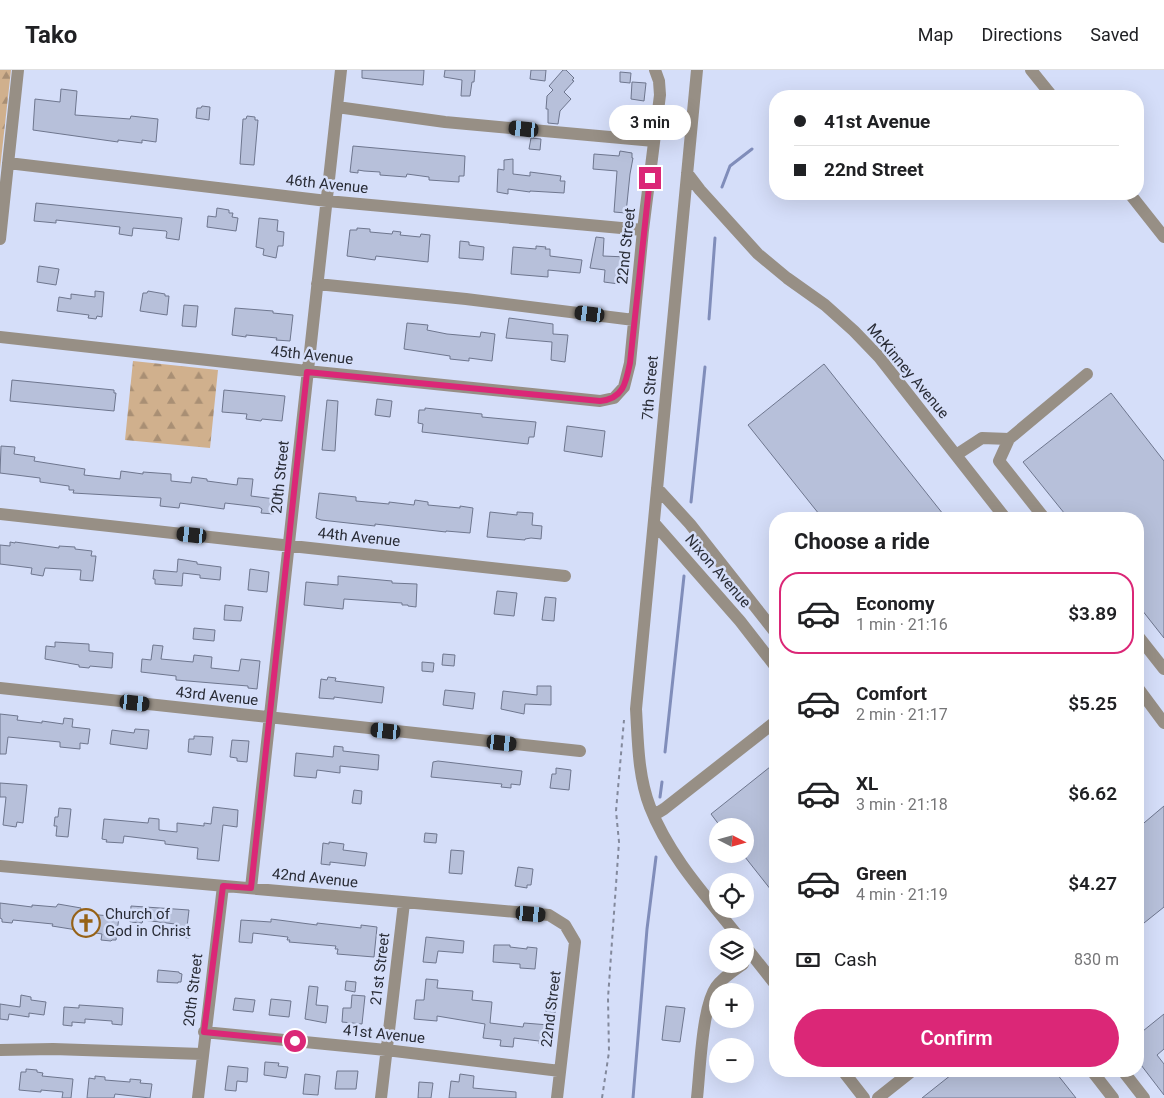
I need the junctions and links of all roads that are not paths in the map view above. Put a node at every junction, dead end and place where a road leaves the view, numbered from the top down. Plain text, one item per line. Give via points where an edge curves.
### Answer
1 (18, 70) edge
2 (341, 70) edge
3 (655, 70) edge
4 (697, 70) edge
5 (1032, 70) edge
6 (1047, 90) edge
7 (337, 107) junction
8 (654, 141) junction
9 (8, 163) junction
10 (687, 173) junction
11 (1135, 200) edge
12 (326, 202) junction
13 (643, 230) junction
14 (1164, 237) edge
15 (0, 239) edge
16 (317, 284) junction
17 (634, 320) junction
18 (0, 337) edge
19 (307, 372) junction
20 (1088, 374) dead end
21 (618, 394) joint
22 (1009, 439) junction
23 (956, 455) junction
24 (658, 488) junction
25 (1001, 512) edge
26 (1039, 512) edge
27 (0, 514) edge
28 (654, 523) junction
29 (289, 545) junction
30 (565, 576) dead end
31 (769, 624) edge
32 (1144, 644) edge
33 (769, 658) edge
34 (1164, 669) edge
35 (0, 688) edge
36 (1144, 696) edge
37 (271, 718) junction
38 (1164, 723) edge
39 (769, 727) edge
40 (580, 751) dead end
41 (654, 815) junction
42 (0, 866) edge
43 (223, 886) junction
44 (251, 888) junction
45 (404, 904) junction
46 (565, 925) joint
47 (732, 928) edge
48 (754, 967) edge
49 (730, 973) edge
50 (769, 979) edge
51 (204, 1032) junction
52 (0, 1050) edge
53 (386, 1050) junction
54 (202, 1054) junction
55 (560, 1071) junction
56 (848, 1077) edge
57 (904, 1077) edge
58 (1097, 1077) edge
59 (1128, 1077) edge
60 (198, 1098) edge
61 (381, 1098) edge
62 (558, 1098) edge
63 (697, 1098) edge
64 (864, 1098) edge
65 (878, 1098) edge
66 (1113, 1098) edge
67 (1144, 1098) edge

1 - 9 street
2 - 7 street, 20th Street
3 - 8 street, 22nd Street via 660,95
4 - 10 street, 7th Street
5 - 6 street
7 - 8 street via 445,122
7 - 12 street, 20th Street
8 - 13 street, 22nd Street
9 - 12 street, 46th Avenue
9 - 15 street
10 - 23 street, McKinney Avenue via 758,254 825,305 879,357
10 - 24 street, 7th Street
11 - 14 street
12 - 13 street, 46th Avenue
12 - 16 street, 20th Street
13 - 17 street, 22nd Street
16 - 17 street
16 - 19 street, 20th Street
17 - 21 street, 22nd Street via 627,380
18 - 19 street, 45th Avenue
19 - 21 street, 45th Avenue via 600,401
19 - 29 street, 20th Street
20 - 22 street
22 - 23 street via 982,438
22 - 26 street via 999,461
23 - 25 street, McKinney Avenue
24 - 28 street, 7th Street
24 - 31 street
27 - 29 street, 44th Avenue
28 - 33 street, Nixon Avenue
28 - 41 street, 7th Street via 636,709 639,760
29 - 30 street, 44th Avenue
29 - 37 street, 20th Street
32 - 34 street
35 - 37 street, 43rd Avenue
36 - 38 street
37 - 40 street, 43rd Avenue
37 - 44 street, 20th Street
39 - 41 street
41 - 47 street, 7th Street via 666,840 688,872
42 - 43 street, 42nd Avenue
43 - 44 street, 42nd Avenue
43 - 51 street, 20th Street
44 - 45 street, 42nd Avenue
45 - 46 street, 42nd Avenue via 549,915
45 - 53 street, 21st Street
46 - 55 street, 22nd Street via 575,942
48 - 50 street
49 - 63 street via 715,988 706,1014
51 - 53 street, 41st Avenue
51 - 54 street, 20th Street
52 - 54 street
53 - 55 street, 41st Avenue
53 - 61 street, 21st Street
54 - 60 street, 20th Street
55 - 62 street, 22nd Street
56 - 64 street
57 - 65 street
58 - 66 street
59 - 67 street

